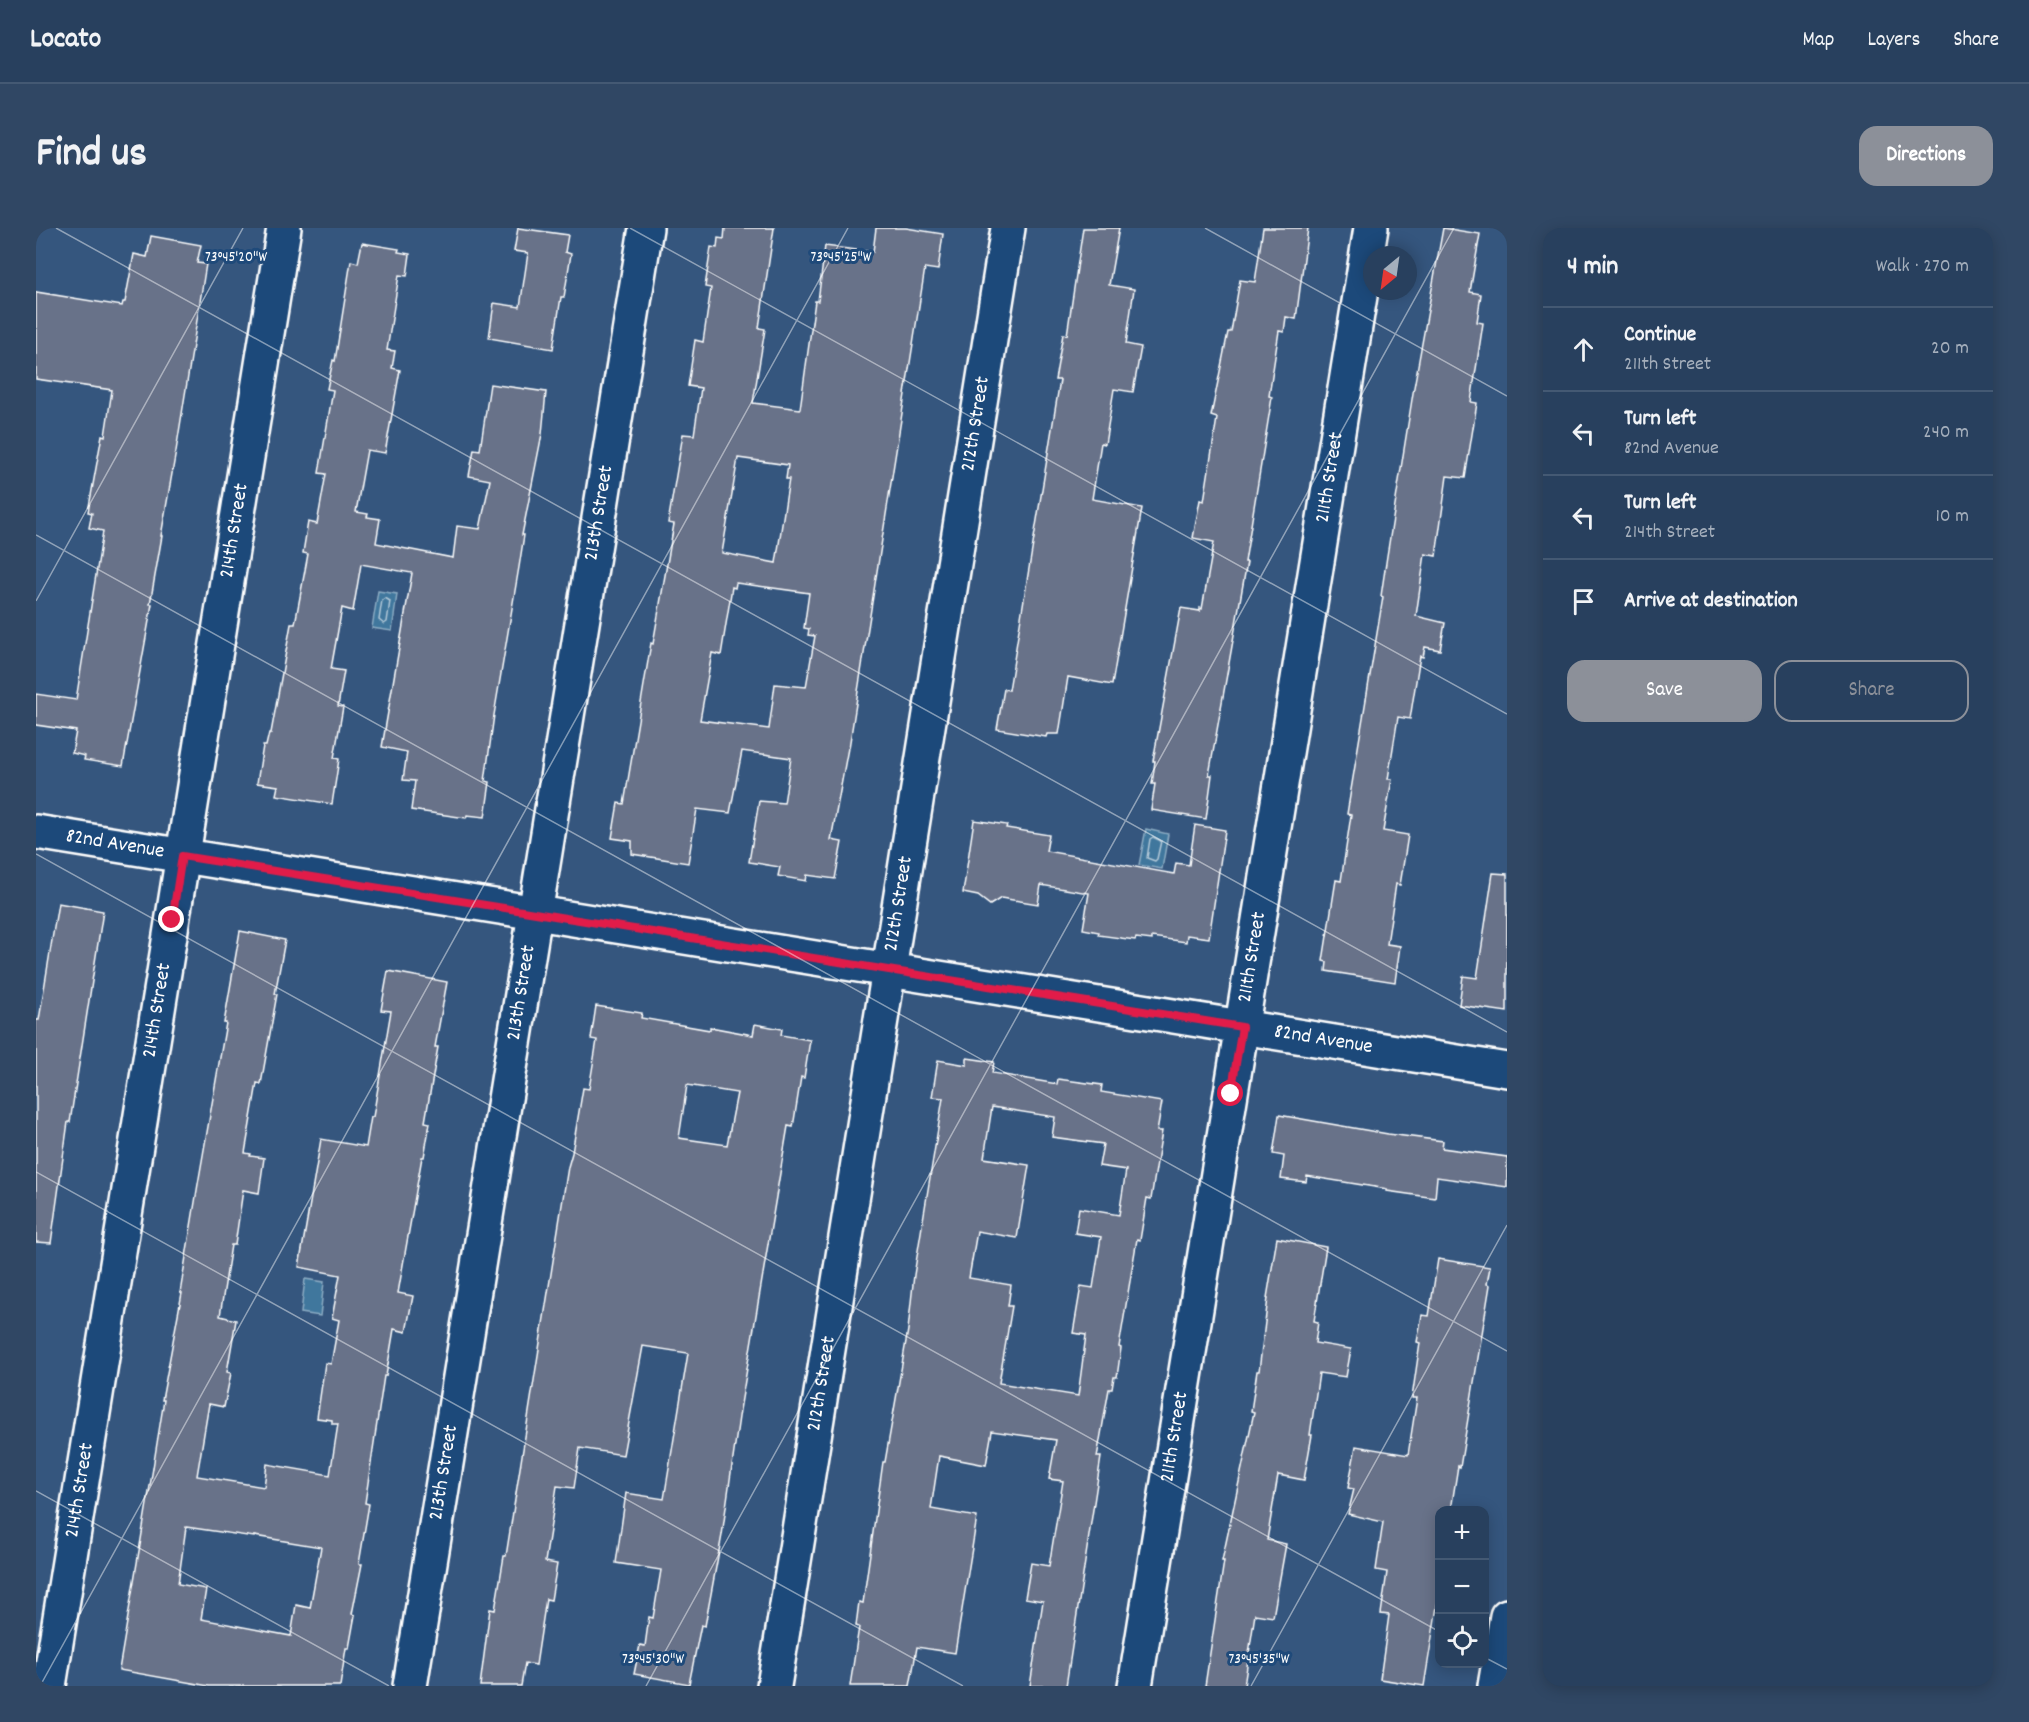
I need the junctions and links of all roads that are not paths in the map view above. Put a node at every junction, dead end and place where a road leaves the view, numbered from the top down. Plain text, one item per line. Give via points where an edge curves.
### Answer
1 (284, 228) edge
2 (646, 228) edge
3 (1008, 228) edge
4 (1371, 228) edge
5 (36, 832) edge
6 (182, 856) junction
7 (536, 913) junction
8 (888, 970) junction
9 (1242, 1027) junction
10 (1507, 1070) edge
11 (1507, 1616) edge
12 (49, 1686) edge
13 (410, 1686) edge
14 (774, 1686) edge
15 (1135, 1686) edge
16 (1495, 1686) edge

1 - 6 street, 214th Street
2 - 7 street, 213th Street
3 - 8 street, 212th Street
4 - 9 street, 211th Street
5 - 6 street, 82nd Avenue
6 - 7 street, 82nd Avenue
6 - 12 street, 214th Street
7 - 8 street, 82nd Avenue
7 - 13 street, 213th Street
8 - 9 street, 82nd Avenue
8 - 14 street, 212th Street
9 - 10 street, 82nd Avenue
9 - 15 street, 211th Street
11 - 16 street

